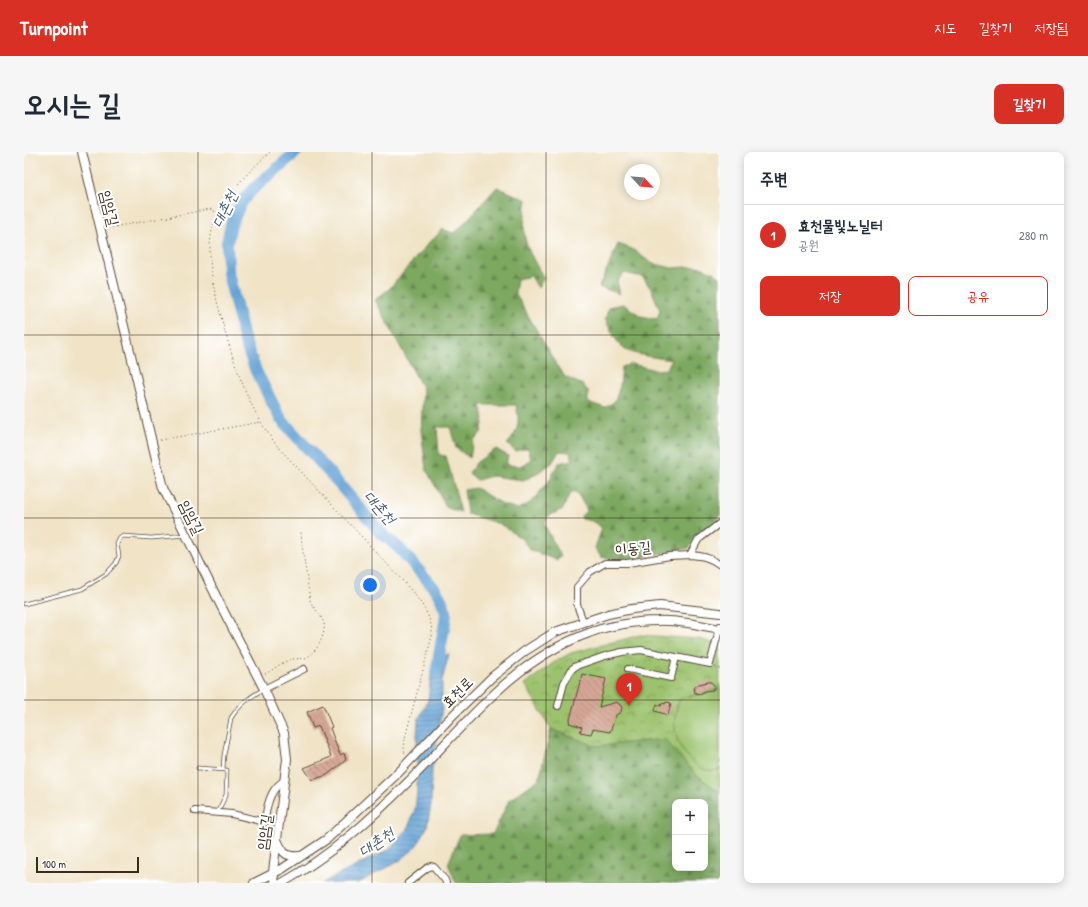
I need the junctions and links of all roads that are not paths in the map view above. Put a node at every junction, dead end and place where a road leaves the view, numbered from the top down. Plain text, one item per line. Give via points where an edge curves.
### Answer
1 (82, 152) edge
2 (720, 523) edge
3 (186, 535) junction
4 (690, 555) junction
5 (720, 565) edge
6 (24, 604) edge
7 (720, 613) edge
8 (583, 622) junction
9 (720, 628) edge
10 (676, 657) junction
11 (304, 669) dead end
12 (628, 669) dead end
13 (264, 689) junction
14 (558, 706) dead end
15 (198, 768) dead end
16 (223, 769) junction
17 (285, 780) junction
18 (195, 812) dead end
19 (217, 813) junction
20 (277, 840) junction
21 (301, 856) junction
22 (273, 874) junction
23 (254, 883) edge
24 (274, 883) edge
25 (282, 883) edge
26 (408, 883) edge
27 (446, 883) edge

1 - 3 main road, 임암길 via 151,442 166,496
2 - 4 street via 698,540
3 - 6 lane via 157,538 123,536 117,544 119,556 116,563 106,574 82,589
3 - 13 main road, 임암길
4 - 5 street via 712,558
4 - 8 street, 이동길 via 628,563 604,563 590,572 577,587 578,605
7 - 8 main road, 효천로 via 660,606 620,611
8 - 21 main road, 효천로 via 555,632 492,677 399,772 327,839
9 - 10 street via 710,664
9 - 25 main road, 효천로 via 674,621 619,626 587,633 535,660 486,700 409,781 337,847
10 - 12 street via 671,678
10 - 14 street via 635,650 605,656 576,666 566,678
11 - 13 street
13 - 16 lane via 254,694 231,718
13 - 17 main road, 임암길 via 284,734 287,759
15 - 16 lane
16 - 19 lane via 227,770 226,795
17 - 19 street via 272,793 265,822
17 - 20 main road, 임암길
18 - 19 street
20 - 21 main road via 282,851 288,856
20 - 22 main road, 임암길
21 - 22 main road, 효천로
22 - 23 main road, 효천로
22 - 24 main road, 임암길
26 - 27 street via 431,866

